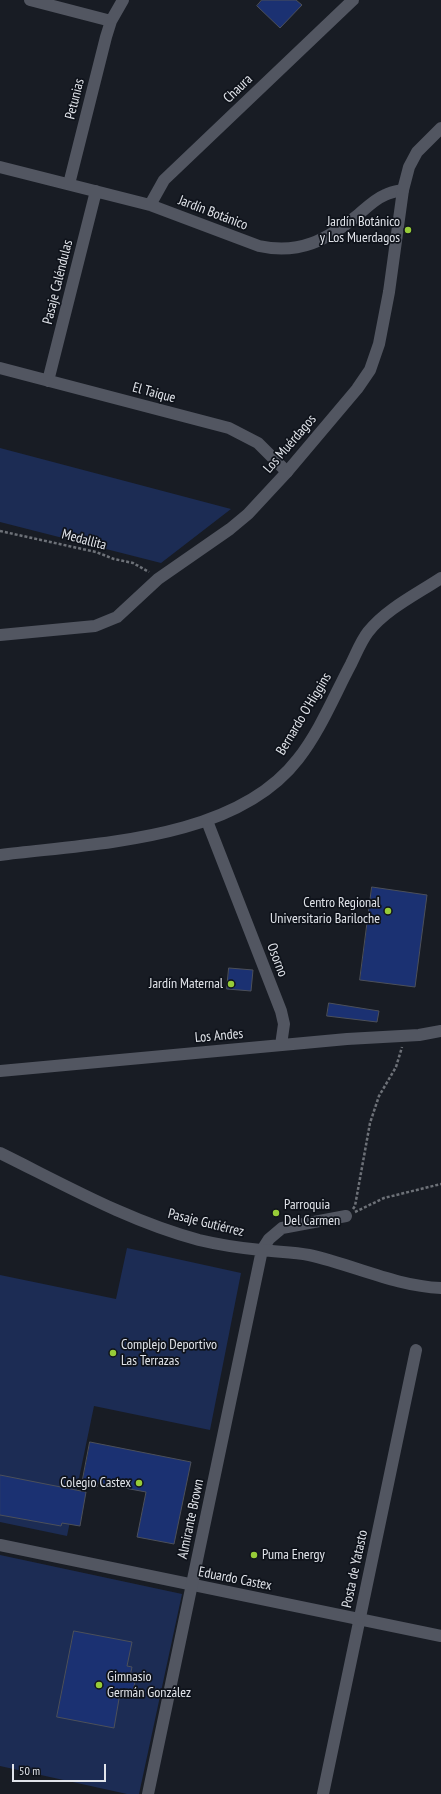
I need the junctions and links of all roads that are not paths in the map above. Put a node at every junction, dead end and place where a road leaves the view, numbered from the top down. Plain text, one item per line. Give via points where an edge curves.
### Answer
1 (30, 0) edge
2 (123, 0) edge
3 (353, 0) edge
4 (111, 21) junction
5 (441, 128) edge
6 (0, 167) edge
7 (69, 184) junction
8 (404, 190) junction
9 (96, 191) junction
10 (150, 205) junction
11 (0, 368) edge
12 (48, 381) junction
13 (287, 472) junction
14 (441, 578) edge
15 (0, 635) edge
16 (207, 821) junction
17 (0, 855) edge
18 (441, 1031) edge
19 (281, 1045) junction
20 (0, 1071) edge
21 (0, 1153) edge
22 (346, 1216) road end
23 (262, 1250) junction
24 (441, 1288) edge
25 (416, 1350) dead end
26 (0, 1545) edge
27 (192, 1585) junction
28 (359, 1619) junction
29 (441, 1636) edge
30 (148, 1794) edge
31 (323, 1794) edge

1 - 4 street
2 - 4 street, Petunias
3 - 10 street, Chaura via 164,180
4 - 7 street, Petunias
5 - 8 street, Los Muérdagos via 417,152 409,166
6 - 7 street, Jardín Botánico
7 - 9 street, Jardín Botánico
8 - 10 street, Jardín Botánico via 385,195 339,230 308,246 288,250 259,246
8 - 13 street, Los Muérdagos via 389,292 374,360 358,389
9 - 10 street, Jardín Botánico
9 - 12 street, Pasaje Caléndulas
11 - 12 street, El Taique
12 - 13 street, El Taique via 230,428 258,443
13 - 15 street, Los Muérdagos via 230,530 158,579 117,617 94,626
14 - 16 street, Bernardo O'Higgins via 392,610 367,633 298,759 273,786 238,807
16 - 17 street, Bernardo O'Higgins via 129,839
16 - 19 street, Osorno via 281,1011 284,1024
18 - 19 street, Los Andes
19 - 20 street, Los Andes
21 - 23 street, Pasaje Gutiérrez via 141,1221 229,1247
22 - 23 street via 282,1228 269,1239
23 - 24 street, Pasaje Gutiérrez via 295,1252 397,1281
23 - 27 street, Almirante Brown
25 - 28 street, Posta de Yatasto
26 - 27 street, Eduardo Castex
27 - 28 street, Eduardo Castex
27 - 30 street, Almirante Brown
28 - 29 street, Eduardo Castex
28 - 31 street, Posta de Yatasto

